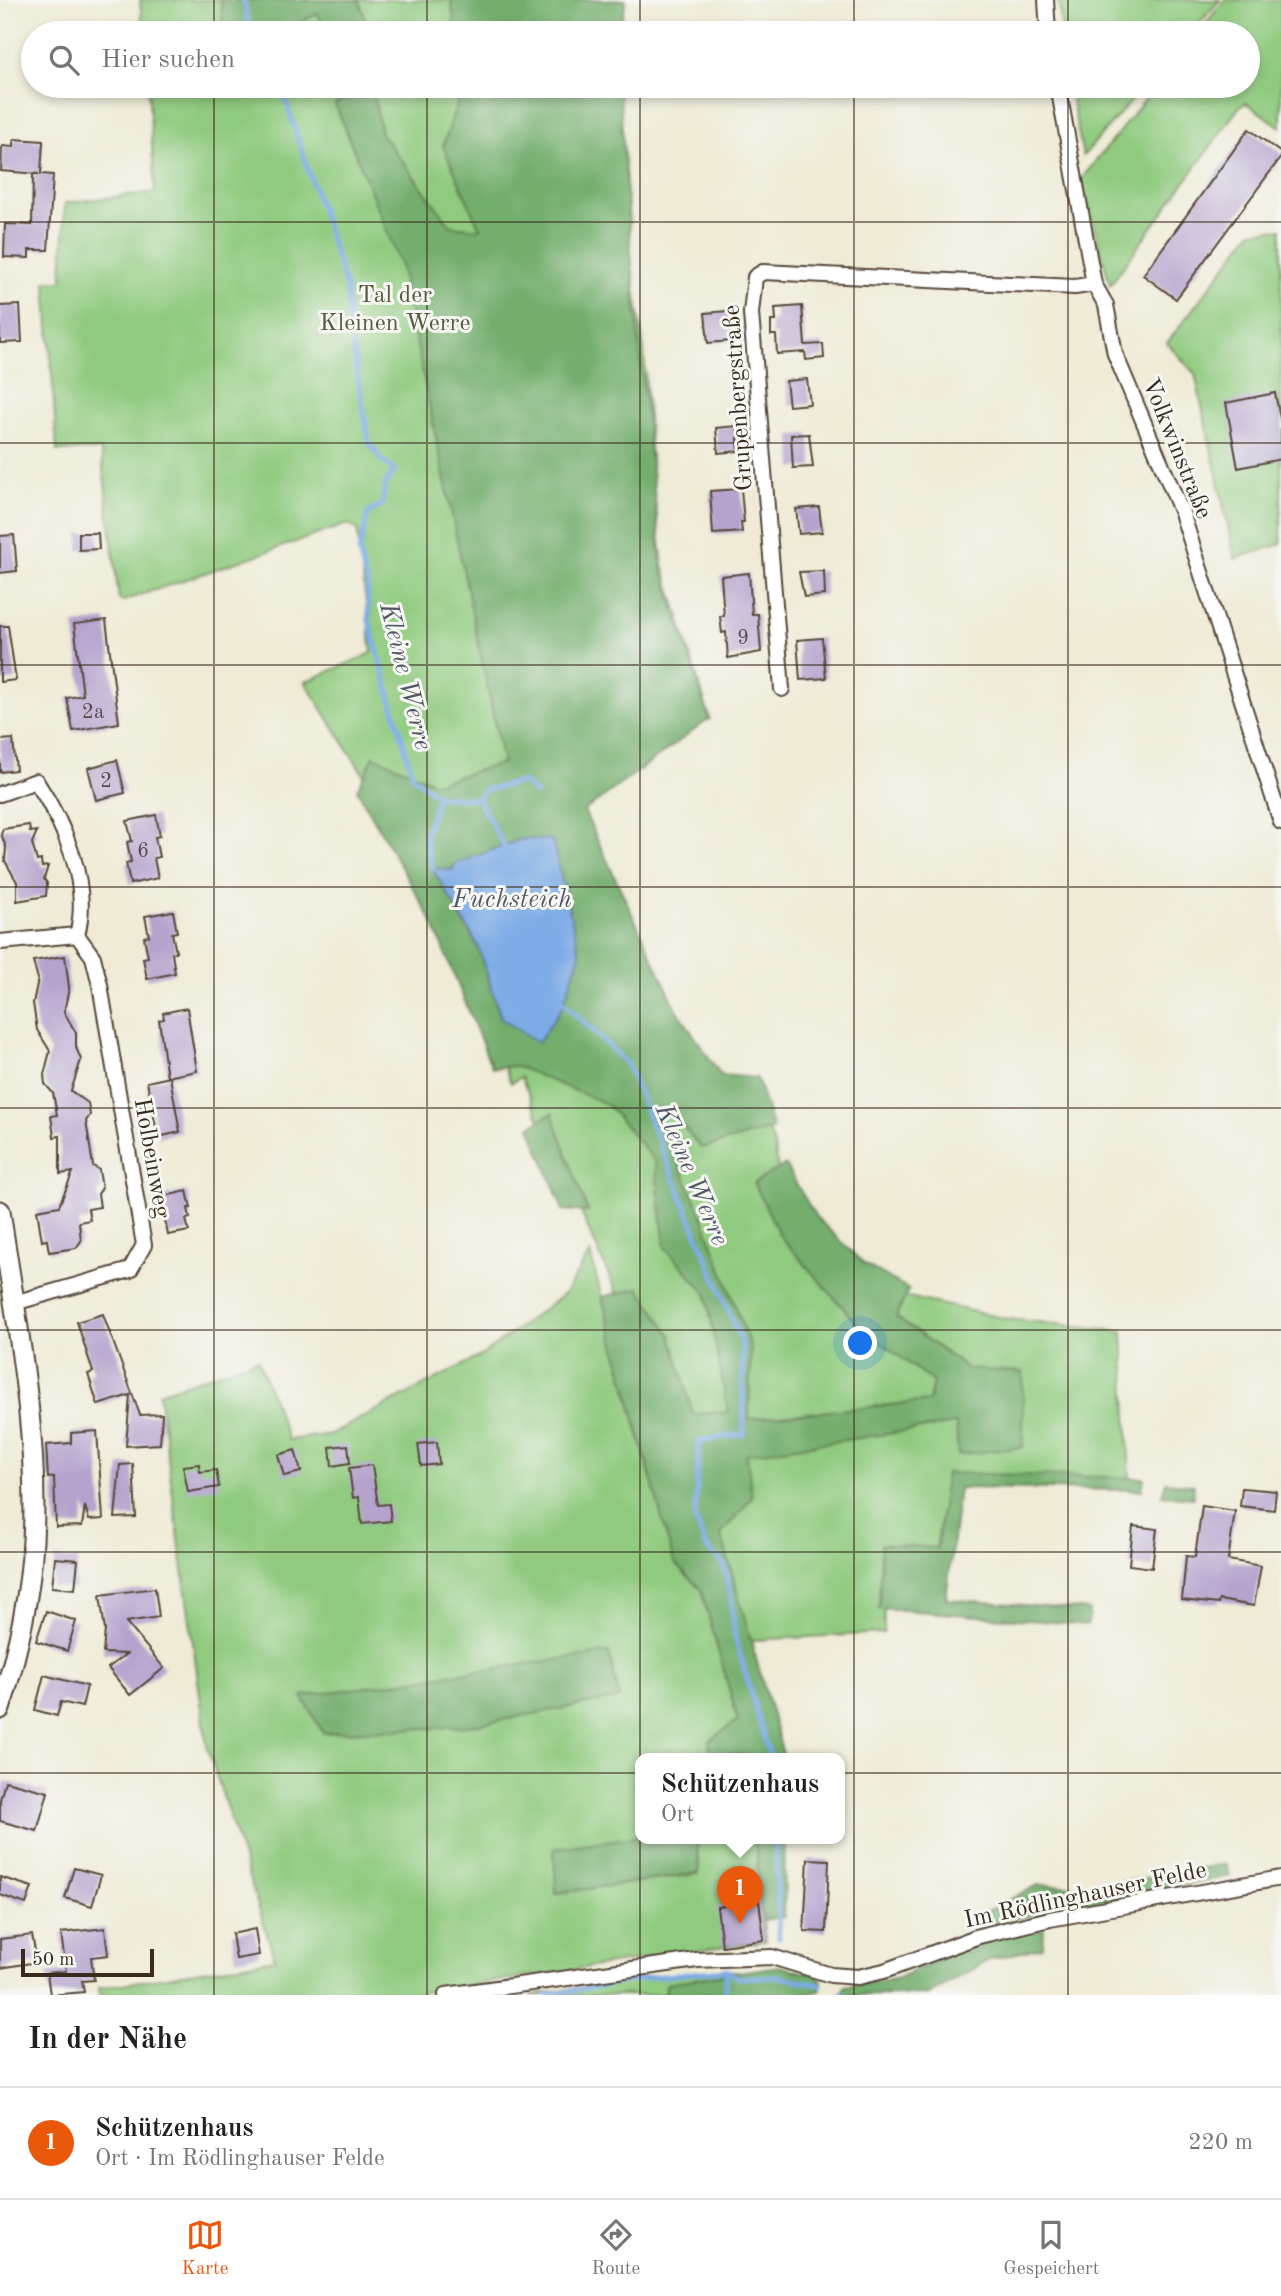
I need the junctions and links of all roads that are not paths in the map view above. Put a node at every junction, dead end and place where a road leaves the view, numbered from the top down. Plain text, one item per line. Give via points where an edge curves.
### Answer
1 (1046, 0) edge
2 (1047, 21) edge
3 (1060, 98) edge
4 (1094, 284) junction
5 (782, 689) dead end
6 (0, 794) edge
7 (1281, 822) edge
8 (77, 935) junction
9 (0, 942) edge
10 (0, 1211) edge
11 (14, 1303) junction
12 (0, 1709) edge
13 (1281, 1878) edge
14 (446, 1995) edge

1 - 2 street
3 - 4 street, Volkwinstraße
4 - 5 street, Grupenbergstraße via 1074,287 763,272 755,277 751,313
4 - 7 street, Volkwinstraße via 1106,305 1115,354 1182,513
6 - 8 street via 36,781 58,816 81,902
8 - 9 street
8 - 11 street, Holbeinweg via 93,957 100,985 144,1245 130,1270
10 - 11 street
11 - 12 street via 29,1427 33,1528 21,1623
13 - 14 street, Im Rödlinghauser Felde via 991,1933 858,1977 831,1975 772,1957 697,1960

